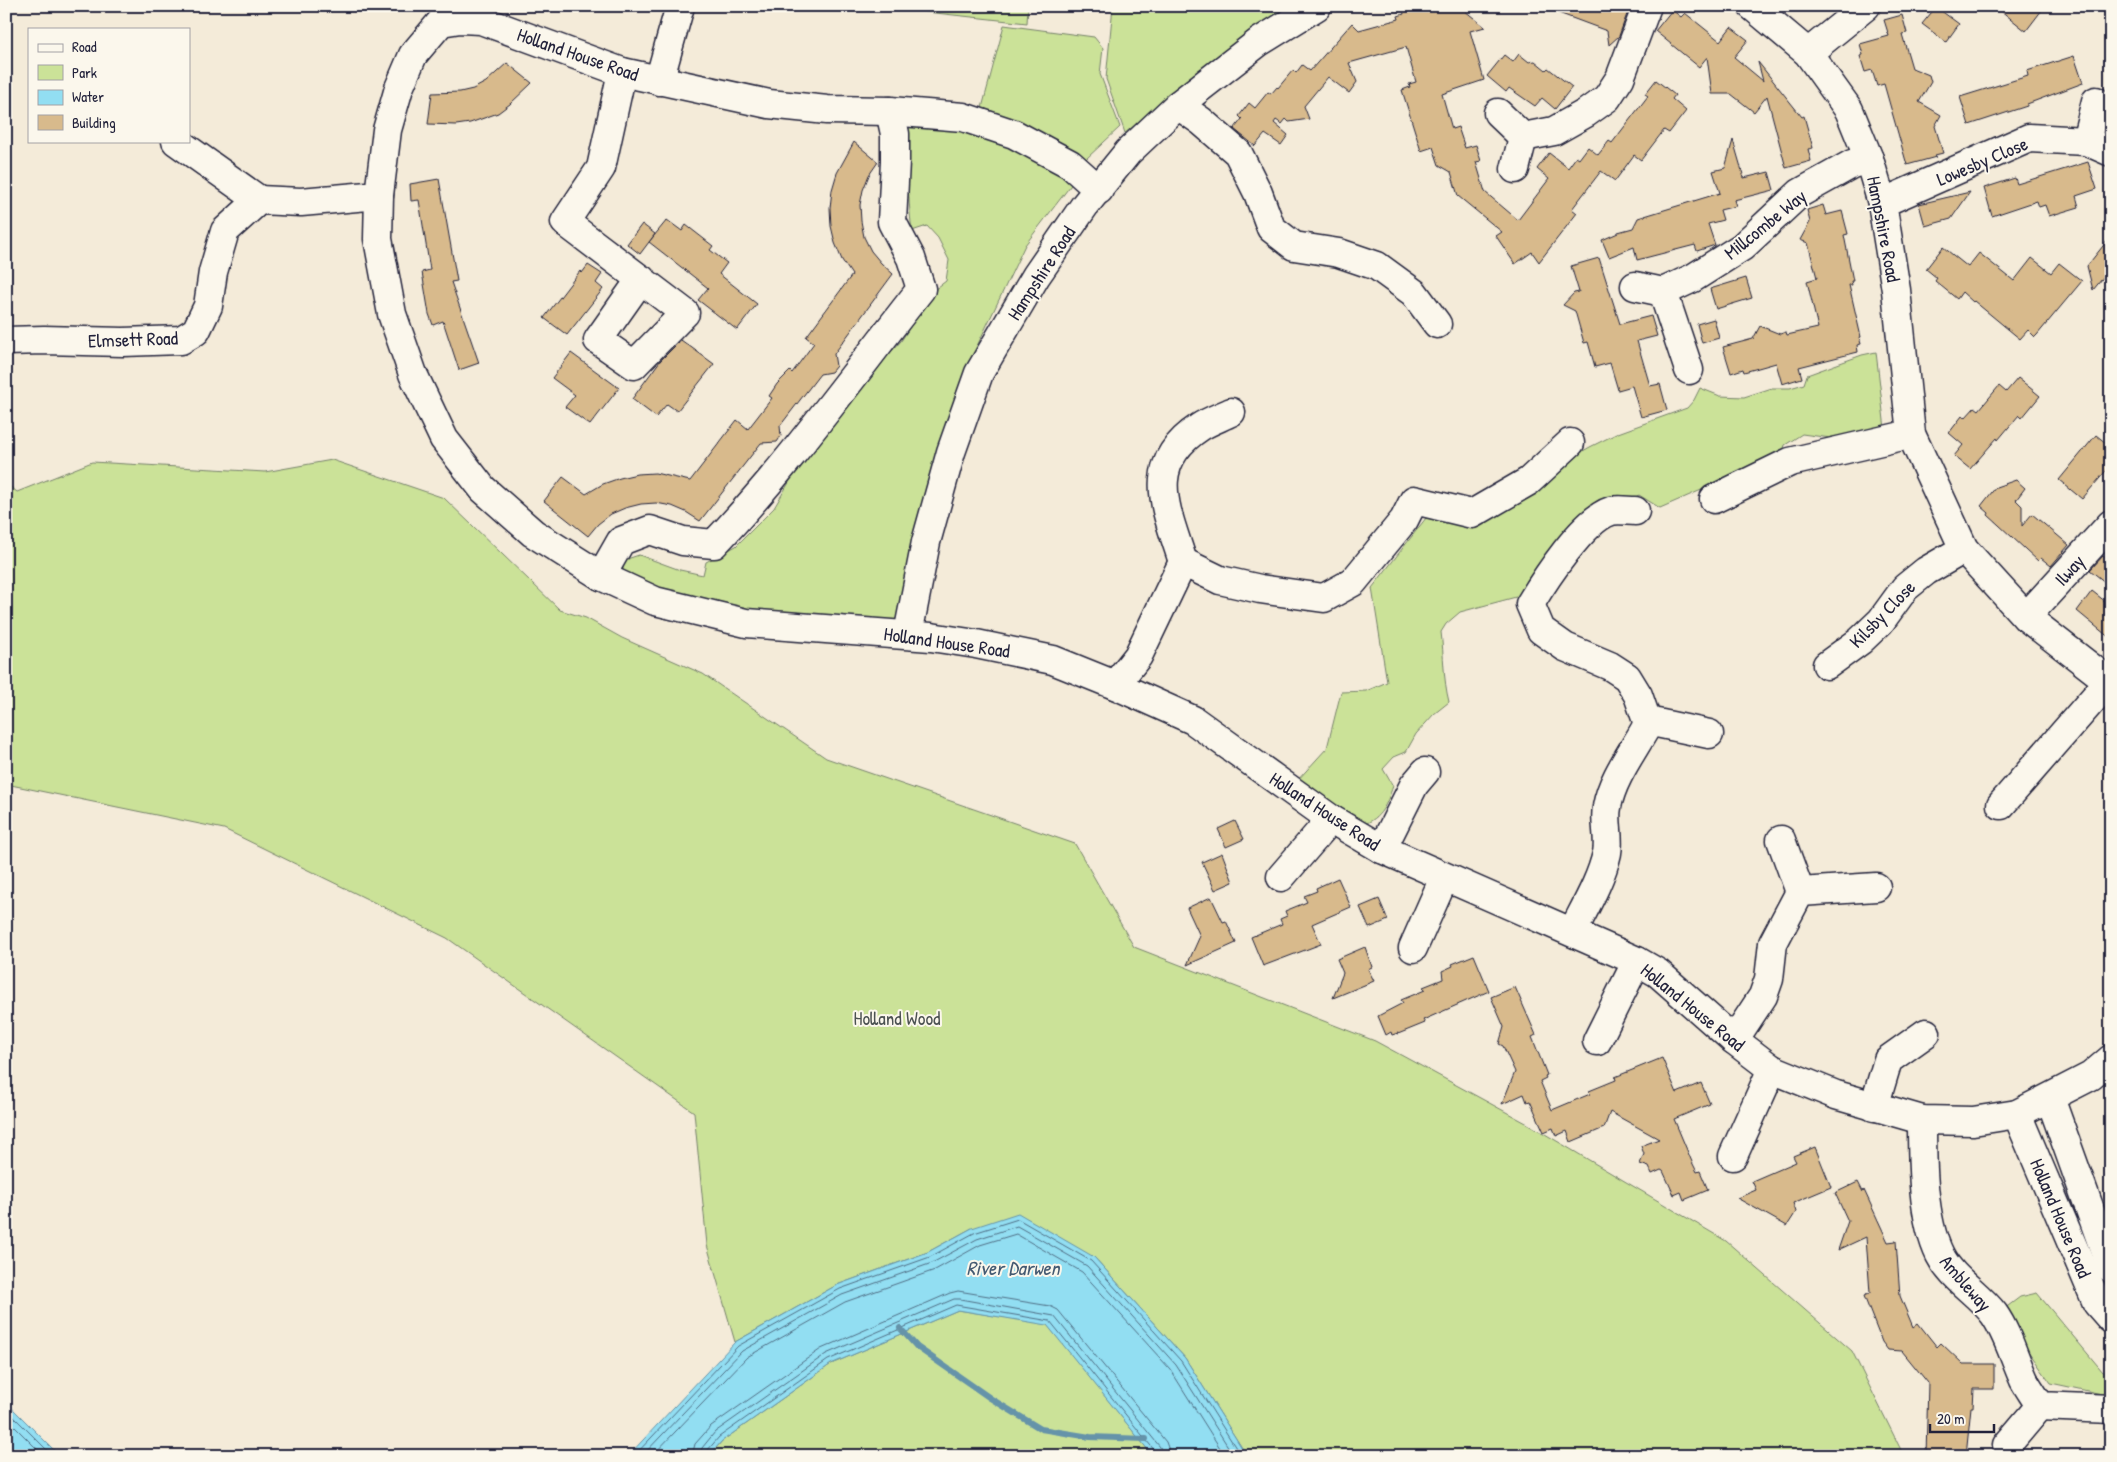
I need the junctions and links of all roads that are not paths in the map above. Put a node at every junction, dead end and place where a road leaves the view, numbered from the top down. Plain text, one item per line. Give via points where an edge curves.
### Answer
1 (680, 6) edge
2 (1317, 6) edge
3 (1647, 6) edge
4 (1752, 6) edge
5 (1866, 6) edge
6 (438, 14) edge
7 (1808, 53) junction
8 (622, 72) junction
9 (659, 80) junction
10 (2096, 101) dead end
11 (1178, 105) junction
12 (890, 111) junction
13 (1498, 113) dead end
14 (1523, 137) junction
15 (2086, 141) junction
16 (177, 142) edge
17 (2111, 152) edge
18 (1869, 159) junction
19 (1516, 169) dead end
20 (1099, 190) junction
21 (379, 195) junction
22 (259, 200) junction
23 (1882, 203) junction
24 (641, 278) dead end
25 (1635, 286) dead end
26 (1663, 292) junction
27 (1437, 324) dead end
28 (6, 341) edge
29 (1689, 370) dead end
30 (1231, 412) dead end
31 (1911, 434) junction
32 (1570, 443) dead end
33 (1714, 500) dead end
34 (1635, 511) dead end
35 (2111, 524) edge
36 (1964, 549) junction
37 (1183, 562) junction
38 (602, 576) junction
39 (2026, 617) junction
40 (908, 634) junction
41 (1827, 665) dead end
42 (2110, 682) edge
43 (1115, 685) junction
44 (1648, 724) junction
45 (1709, 734) dead end
46 (1424, 772) dead end
47 (2001, 805) dead end
48 (1331, 818) junction
49 (1781, 840) dead end
50 (1382, 849) junction
51 (1281, 877) dead end
52 (1444, 878) junction
53 (1876, 887) dead end
54 (1800, 892) junction
55 (1573, 931) junction
56 (1413, 948) dead end
57 (1637, 961) junction
58 (1926, 1033) dead end
59 (1734, 1040) junction
60 (1597, 1041) dead end
61 (2111, 1059) edge
62 (1772, 1069) junction
63 (2050, 1098) junction
64 (1874, 1107) junction
65 (2017, 1114) junction
66 (1922, 1120) junction
67 (1733, 1156) dead end
68 (2111, 1268) edge
69 (2111, 1319) edge
70 (2040, 1406) junction
71 (2111, 1409) edge
72 (2007, 1445) dead end

1 - 9 street
2 - 11 street, Hampshire Road via 1259,42
3 - 14 street via 1620,78 1607,98 1554,131
4 - 7 street, Hampshire Road
5 - 7 street
6 - 8 street, Holland House Road via 481,20
6 - 21 street, Holland House Road via 413,55 400,88 387,130
7 - 18 street, Hampshire Road via 1849,110
8 - 9 street, Holland House Road
8 - 24 street via 601,168 565,222
9 - 12 street, Holland House Road via 769,104 827,110
10 - 15 street
11 - 20 street, Hampshire Road via 1128,152
11 - 27 street via 1238,153 1271,228 1294,246 1339,253 1377,266 1414,293
12 - 20 street, Holland House Road via 963,117 996,126 1070,164
12 - 38 street via 895,134 892,222 911,258 920,289 749,507 714,544 683,541 650,530 621,541
13 - 14 street
14 - 19 street
15 - 17 street, Lowesby Close
15 - 23 street, Lowesby Close via 2029,138
16 - 22 street
18 - 23 street, Hampshire Road
18 - 26 street, Millcombe Way via 1852,164 1800,193 1742,247 1693,278
20 - 40 street, Hampshire Road via 1036,276 979,373 951,452 926,542
21 - 22 street via 301,202
21 - 38 street, Holland House Road via 378,239 392,314 412,374 444,439 483,489 533,533
22 - 28 street, Elmsett Road via 225,231 213,272 208,306 196,331 181,340
23 - 31 street, Hampshire Road via 1896,290
25 - 26 street
26 - 29 street
30 - 37 street via 1200,427 1183,441 1170,460 1162,482 1164,500
31 - 33 street via 1790,462
31 - 36 street, Hampshire Road
32 - 37 street via 1529,481 1472,514 1414,500 1404,520 1353,582 1324,598 1228,582
34 - 44 street via 1611,511 1585,528 1542,583 1530,604 1541,630 1565,647 1627,677 1638,695
35 - 39 street, Ilway
36 - 39 street, Hampshire Road
36 - 41 street, Kilsby Close via 1926,571 1905,588 1867,635
37 - 43 street via 1138,656
38 - 40 street, Holland House Road via 656,601 746,623
39 - 42 street, Hampshire Road
40 - 43 street, Holland House Road via 1053,660
42 - 47 street
43 - 48 street, Holland House Road via 1193,720
44 - 45 street
44 - 55 street via 1613,788 1606,809 1609,829 1607,853
46 - 50 street via 1414,785
48 - 50 street, Holland House Road
48 - 51 street
49 - 54 street
50 - 52 street, Holland House Road
52 - 55 street, Holland House Road
52 - 56 street
53 - 54 street
54 - 59 street via 1773,943 1769,979 1763,996
55 - 57 street, Holland House Road
57 - 59 street, Holland House Road via 1658,973
57 - 60 street
58 - 64 street via 1888,1060
59 - 62 street, Holland House Road
61 - 63 street via 2091,1076
62 - 64 street, Holland House Road
62 - 67 street
63 - 65 street, Holland House Road
63 - 68 street, Holland House Road
64 - 66 street, Holland House Road
65 - 66 street, Holland House Road via 1973,1121
65 - 69 street, Holland House Road via 2097,1303
66 - 70 street, Ambleway via 1929,1222 1940,1255 1963,1284 1993,1313 2025,1382
70 - 71 street
70 - 72 street

